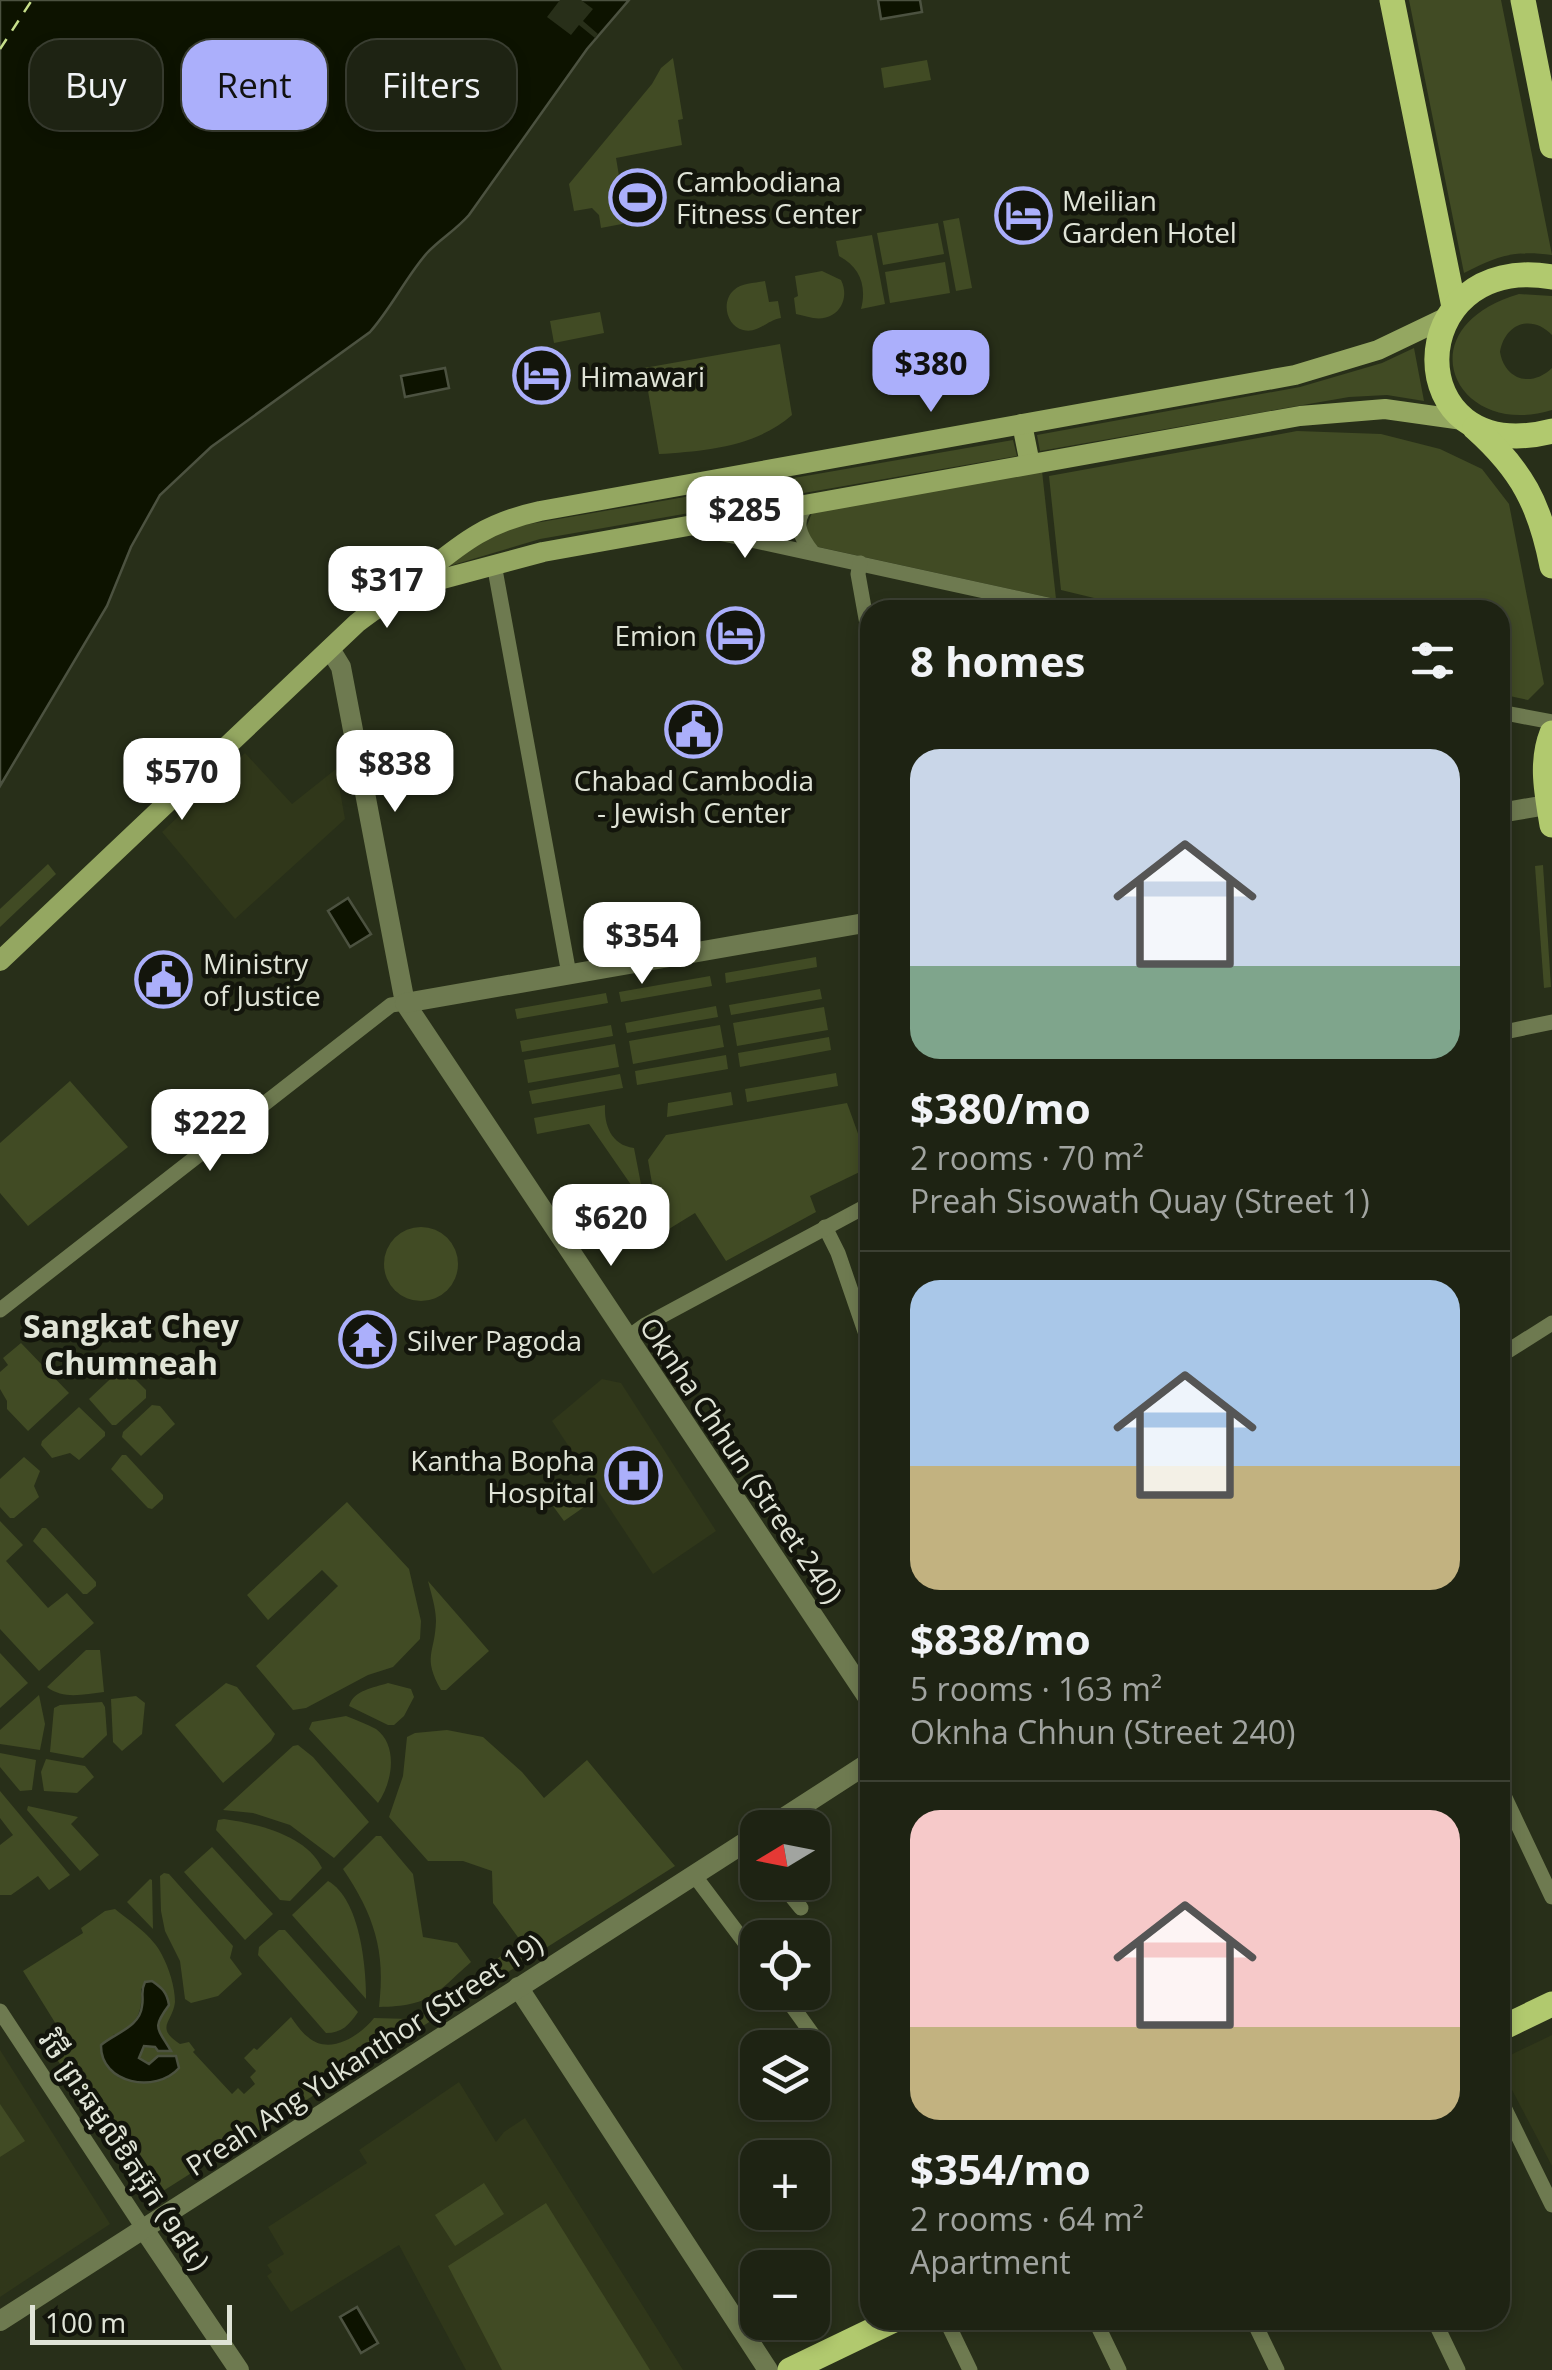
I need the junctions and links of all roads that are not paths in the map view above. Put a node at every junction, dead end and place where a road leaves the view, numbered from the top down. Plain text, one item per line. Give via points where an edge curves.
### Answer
1 (1392, 0) edge
2 (1523, 0) edge
3 (1552, 146) edge
4 (1552, 277) edge
5 (1451, 312) junction
6 (1022, 424) junction
7 (1469, 424) junction
8 (1552, 431) edge
9 (1030, 464) junction
10 (809, 504) junction
11 (687, 526) junction
12 (813, 552) junction
13 (442, 555) junction
14 (860, 563) junction
15 (494, 564) junction
16 (1552, 566) edge
17 (451, 578) junction
18 (403, 590) junction
19 (863, 600) edge
20 (1026, 600) edge
21 (330, 649) junction
22 (1510, 714) edge
23 (1552, 722) edge
24 (1552, 732) edge
25 (1551, 811) edge
26 (1510, 813) edge
27 (860, 924) edge
28 (0, 961) edge
29 (569, 974) junction
30 (405, 1003) junction
31 (1552, 1022) edge
32 (1510, 1031) edge
33 (860, 1209) edge
34 (826, 1227) junction
35 (0, 1310) edge
36 (860, 1317) edge
37 (1552, 1323) edge
38 (627, 1338) junction
39 (1510, 1350) edge
40 (860, 1686) edge
41 (860, 1768) edge
42 (1510, 1809) edge
43 (796, 1810) edge
44 (740, 1850) edge
45 (694, 1875) junction
46 (1552, 1897) edge
47 (795, 1900) edge
48 (801, 1908) dead end
49 (740, 1936) edge
50 (518, 1987) junction
51 (1552, 2004) edge
52 (0, 2011) edge
53 (1510, 2024) edge
54 (1510, 2120) edge
55 (1552, 2206) edge
56 (143, 2228) junction
57 (0, 2322) edge
58 (873, 2330) edge
59 (951, 2330) edge
60 (1100, 2330) edge
61 (1258, 2330) edge
62 (1439, 2330) edge
63 (238, 2370) edge
64 (768, 2370) edge
65 (790, 2370) edge
66 (970, 2370) edge
67 (1119, 2370) edge
68 (1277, 2370) edge
69 (1458, 2370) edge

1 - 5 main road
2 - 3 main road
4 - 5 main road via 1498,279 1470,292
5 - 6 main road via 1378,350 1327,367
5 - 7 main road via 1435,352 1437,371
6 - 9 main road
6 - 13 main road via 528,514 485,528
7 - 8 main road via 1509,436
7 - 9 main road via 1347,410
7 - 16 main road via 1530,491
9 - 10 main road
10 - 11 main road
10 - 12 street via 798,527
11 - 12 street
11 - 15 main road
12 - 14 street
13 - 17 main road via 436,566
13 - 18 main road
14 - 19 street
14 - 20 street
15 - 17 main road
15 - 29 street
17 - 18 main road
18 - 21 main road
21 - 28 main road
21 - 30 street, Oknha Chhun (Street 240) via 341,667
22 - 23 street
24 - 25 main road via 1544,770
25 - 26 street
27 - 29 street
29 - 30 street
30 - 35 street via 390,1005
30 - 38 street, Oknha Chhun (Street 240)
31 - 32 street
33 - 34 street
34 - 36 street
34 - 38 street
37 - 39 street
38 - 40 street, Oknha Chhun (Street 240)
41 - 43 street
42 - 46 street
44 - 45 street, Preah Ang Yukanthor (Street 19)
45 - 49 street
45 - 50 street, Preah Ang Yukanthor (Street 19)
47 - 48 street
50 - 56 street, Preah Ang Yukanthor (Street 19)
50 - 64 street
51 - 53 main road
52 - 56 street, វិថី ព្រះធម្មលិខិតអ៊ុក (១៨៤)
54 - 55 street
56 - 57 street, Preah Ang Yukanthor (Street 19)
56 - 63 street, វិថី ព្រះធម្មលិខិតអ៊ុក (១៨៤)
58 - 65 main road
59 - 66 street
60 - 67 street
61 - 68 street
62 - 69 street

